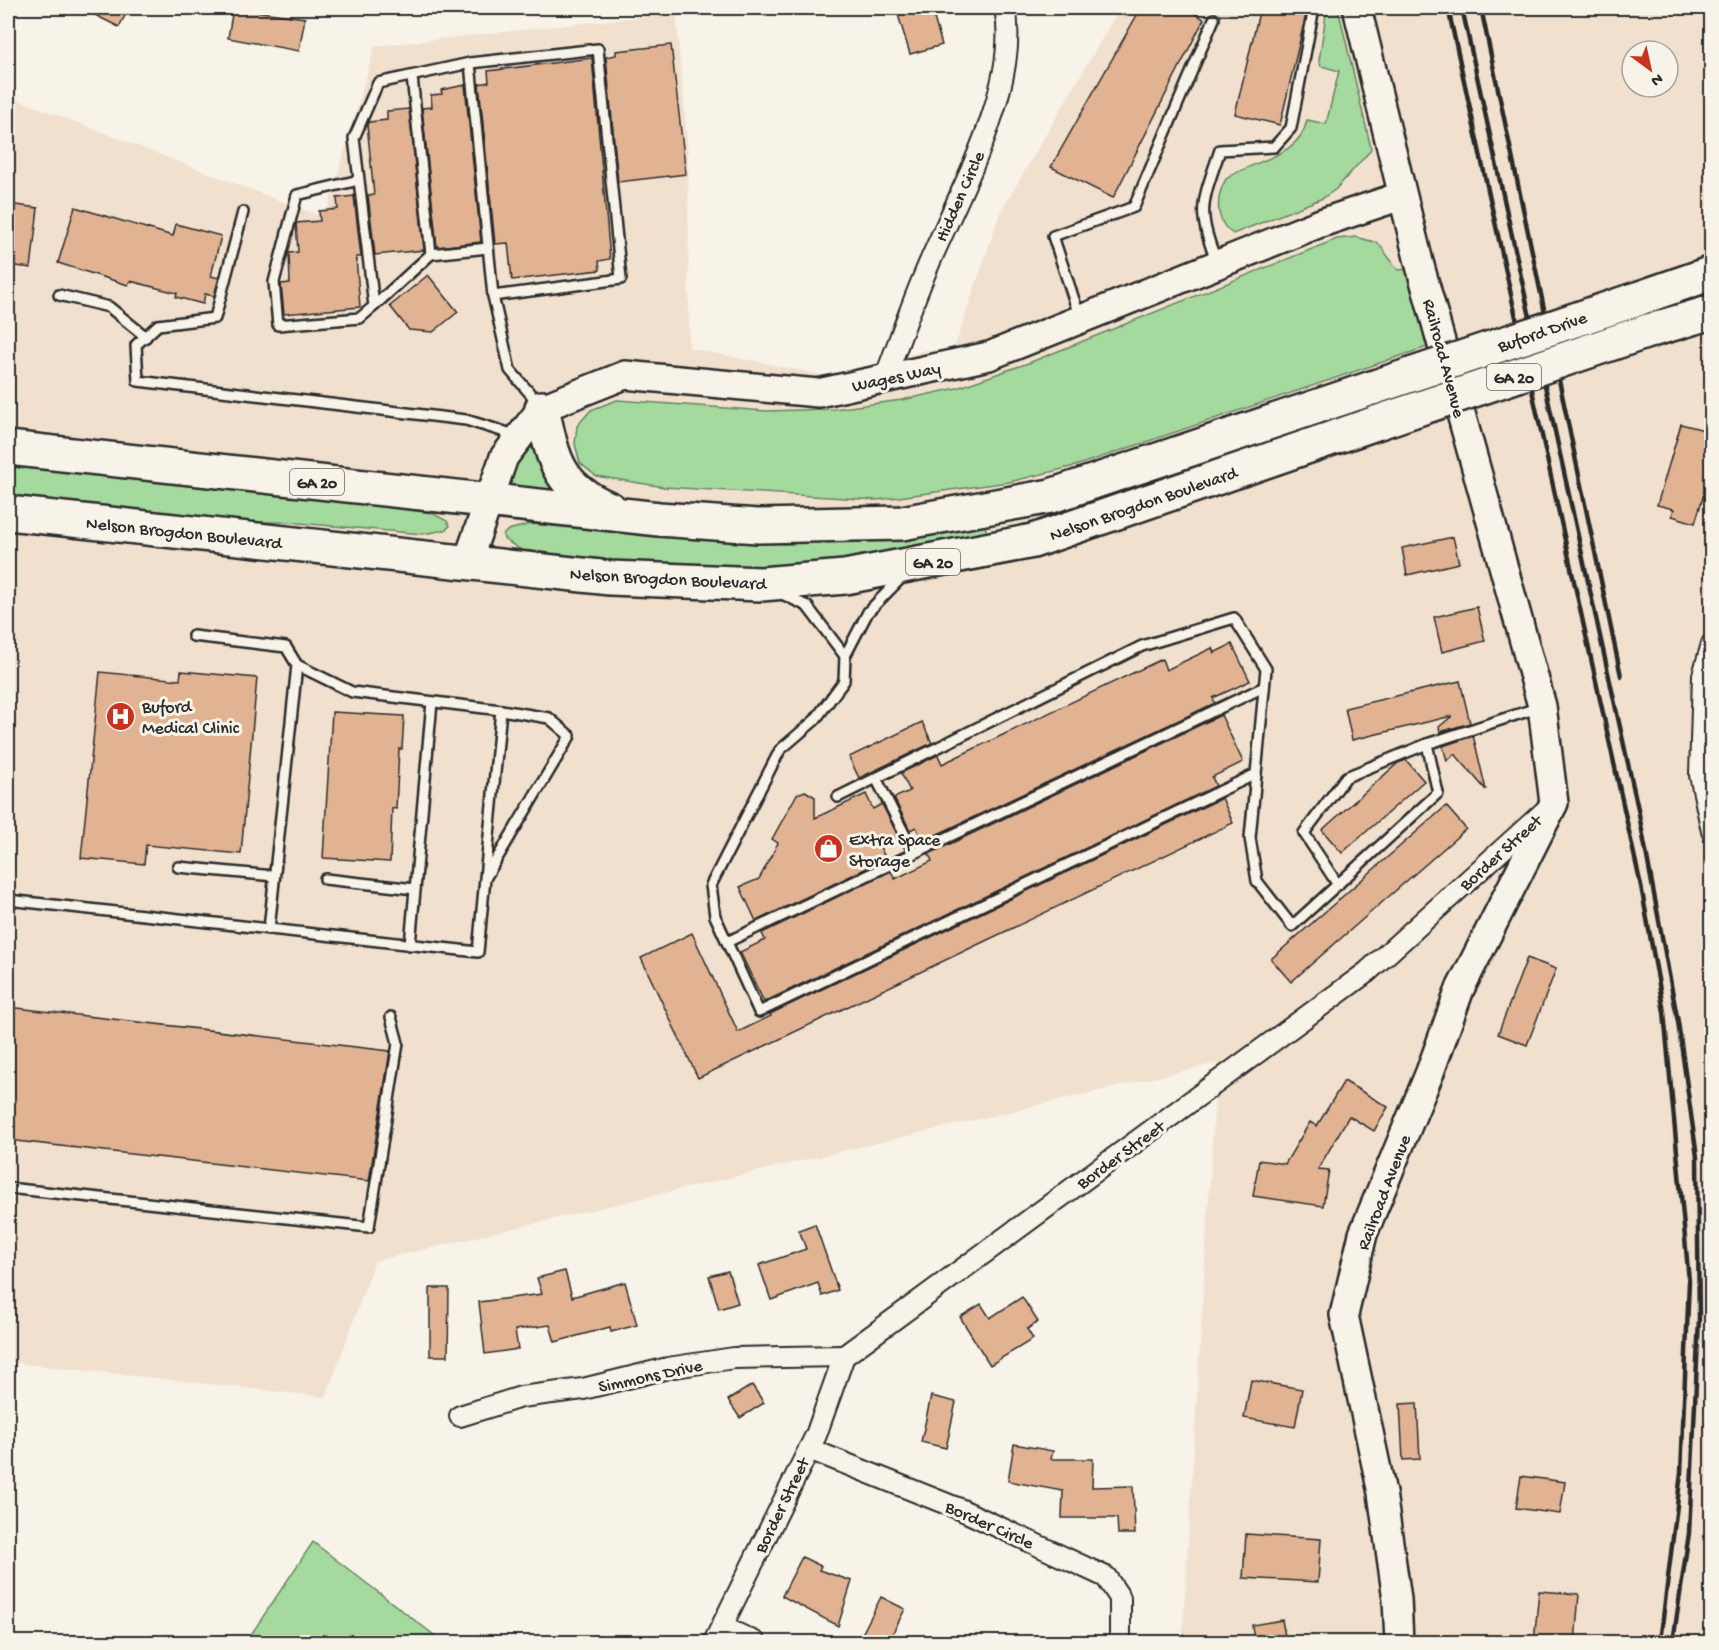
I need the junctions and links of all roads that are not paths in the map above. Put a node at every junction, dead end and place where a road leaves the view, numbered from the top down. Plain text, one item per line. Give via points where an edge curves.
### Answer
1 (1005, 8) edge
2 (1314, 8) edge
3 (1357, 8) edge
4 (1214, 19) dead end
5 (470, 63) junction
6 (412, 77) junction
7 (359, 180) junction
8 (1401, 196) junction
9 (243, 212) dead end
10 (488, 248) junction
11 (431, 254) junction
12 (1218, 265) junction
13 (1712, 273) edge
14 (59, 295) dead end
15 (493, 296) junction
16 (374, 306) junction
17 (1712, 312) edge
18 (1081, 320) junction
19 (146, 337) junction
20 (885, 378) junction
21 (1372, 388) joint
22 (543, 408) junction
23 (1380, 422) joint
24 (520, 437) junction
25 (8, 448) edge
26 (489, 502) junction
27 (8, 513) edge
28 (626, 516) junction
29 (467, 563) junction
30 (912, 566) junction
31 (761, 584) junction
32 (193, 636) dead end
33 (1712, 644) edge
34 (845, 656) junction
35 (297, 665) junction
36 (1264, 687) junction
37 (432, 702) junction
38 (1542, 706) junction
39 (501, 710) junction
40 (1427, 744) junction
41 (1256, 774) junction
42 (876, 778) junction
43 (838, 797) dead end
44 (1554, 803) junction
45 (1712, 831) edge
46 (914, 853) junction
47 (178, 867) dead end
48 (274, 876) junction
49 (325, 879) dead end
50 (485, 879) junction
51 (1338, 885) junction
52 (415, 889) junction
53 (8, 900) edge
54 (269, 929) junction
55 (727, 942) junction
56 (410, 945) junction
57 (391, 1017) dead end
58 (8, 1188) edge
59 (844, 1356) junction
60 (460, 1416) dead end
61 (809, 1449) junction
62 (8, 1456) edge
63 (8, 1466) edge
64 (719, 1635) edge
65 (755, 1642) edge
66 (1120, 1642) edge
67 (1399, 1642) edge

1 - 20 street, Hidden Circle via 1008,21 1003,75 983,140 925,272
2 - 12 lane via 1291,128 1274,147 1220,150 1202,205 1206,234
3 - 8 street, Railroad Avenue
4 - 18 lane via 1134,207 1053,236
5 - 6 lane
5 - 10 lane
5 - 15 lane via 598,49 621,279
6 - 7 lane via 378,83 354,138
6 - 11 lane
7 - 16 lane
7 - 16 lane via 297,195 274,282 278,325 360,318
8 - 12 street, Wages Way via 1318,224
8 - 38 street, Railroad Avenue
9 - 19 lane via 214,318 158,325
10 - 11 lane
10 - 15 lane
11 - 16 lane
12 - 18 street, Wages Way
13 - 21 highway, Buford Drive / GA 20, bridge
14 - 19 lane via 109,307
15 - 22 lane via 510,370
17 - 23 highway, Buford Drive / GA 20, bridge
18 - 20 street, Wages Way via 989,356
19 - 24 lane via 136,345 138,381 466,420
20 - 22 street, Wages Way via 818,393 624,375
21 - 28 highway, Nelson Brogdon Boulevard / GA 20 via 1051,496 902,523 758,526
22 - 24 street, Wages Way
22 - 28 highway via 555,462 569,484 587,500
23 - 30 highway, Nelson Brogdon Boulevard / GA 20 via 1033,541
24 - 26 street, Wages Way via 504,457
25 - 26 highway, Nelson Brogdon Boulevard / GA 20
26 - 28 highway, Nelson Brogdon Boulevard / GA 20
26 - 29 street, Wages Way
27 - 29 highway, Nelson Brogdon Boulevard / GA 20
29 - 31 highway, Nelson Brogdon Boulevard / GA 20 via 610,578
30 - 31 highway, Nelson Brogdon Boulevard / GA 20
30 - 34 lane via 868,612
31 - 34 lane via 807,606
32 - 35 lane via 286,647
33 - 45 street via 1703,675 1700,775
34 - 55 lane via 844,681 815,720 780,750 711,885 715,916
35 - 37 lane via 352,692
35 - 48 lane
36 - 41 lane
36 - 42 lane via 1266,669 1234,618 1142,646
36 - 46 lane
37 - 39 lane
37 - 52 lane
38 - 40 lane
38 - 44 street, Border Street
39 - 50 lane
39 - 50 lane via 549,718 570,736
40 - 51 lane via 1438,793
40 - 51 lane via 1346,777 1304,833
41 - 51 lane via 1250,838 1257,881 1292,926
41 - 55 lane via 759,1012
42 - 43 lane
42 - 46 lane
44 - 59 street, Border Street via 1368,972
44 - 67 street, Railroad Avenue via 1460,989 1363,1234 1344,1315 1382,1493
46 - 55 lane
47 - 48 lane
48 - 54 lane
49 - 52 lane
50 - 56 lane via 478,952
52 - 56 lane
53 - 54 lane
54 - 56 lane
57 - 58 lane via 398,1043 369,1227
59 - 60 street, Simmons Drive via 734,1358 668,1368 583,1389 521,1397
59 - 61 street, Border Street
61 - 64 street, Border Street
61 - 66 street, Border Circle via 962,1510 1106,1577 1120,1598
62 - 63 lane
64 - 65 street

